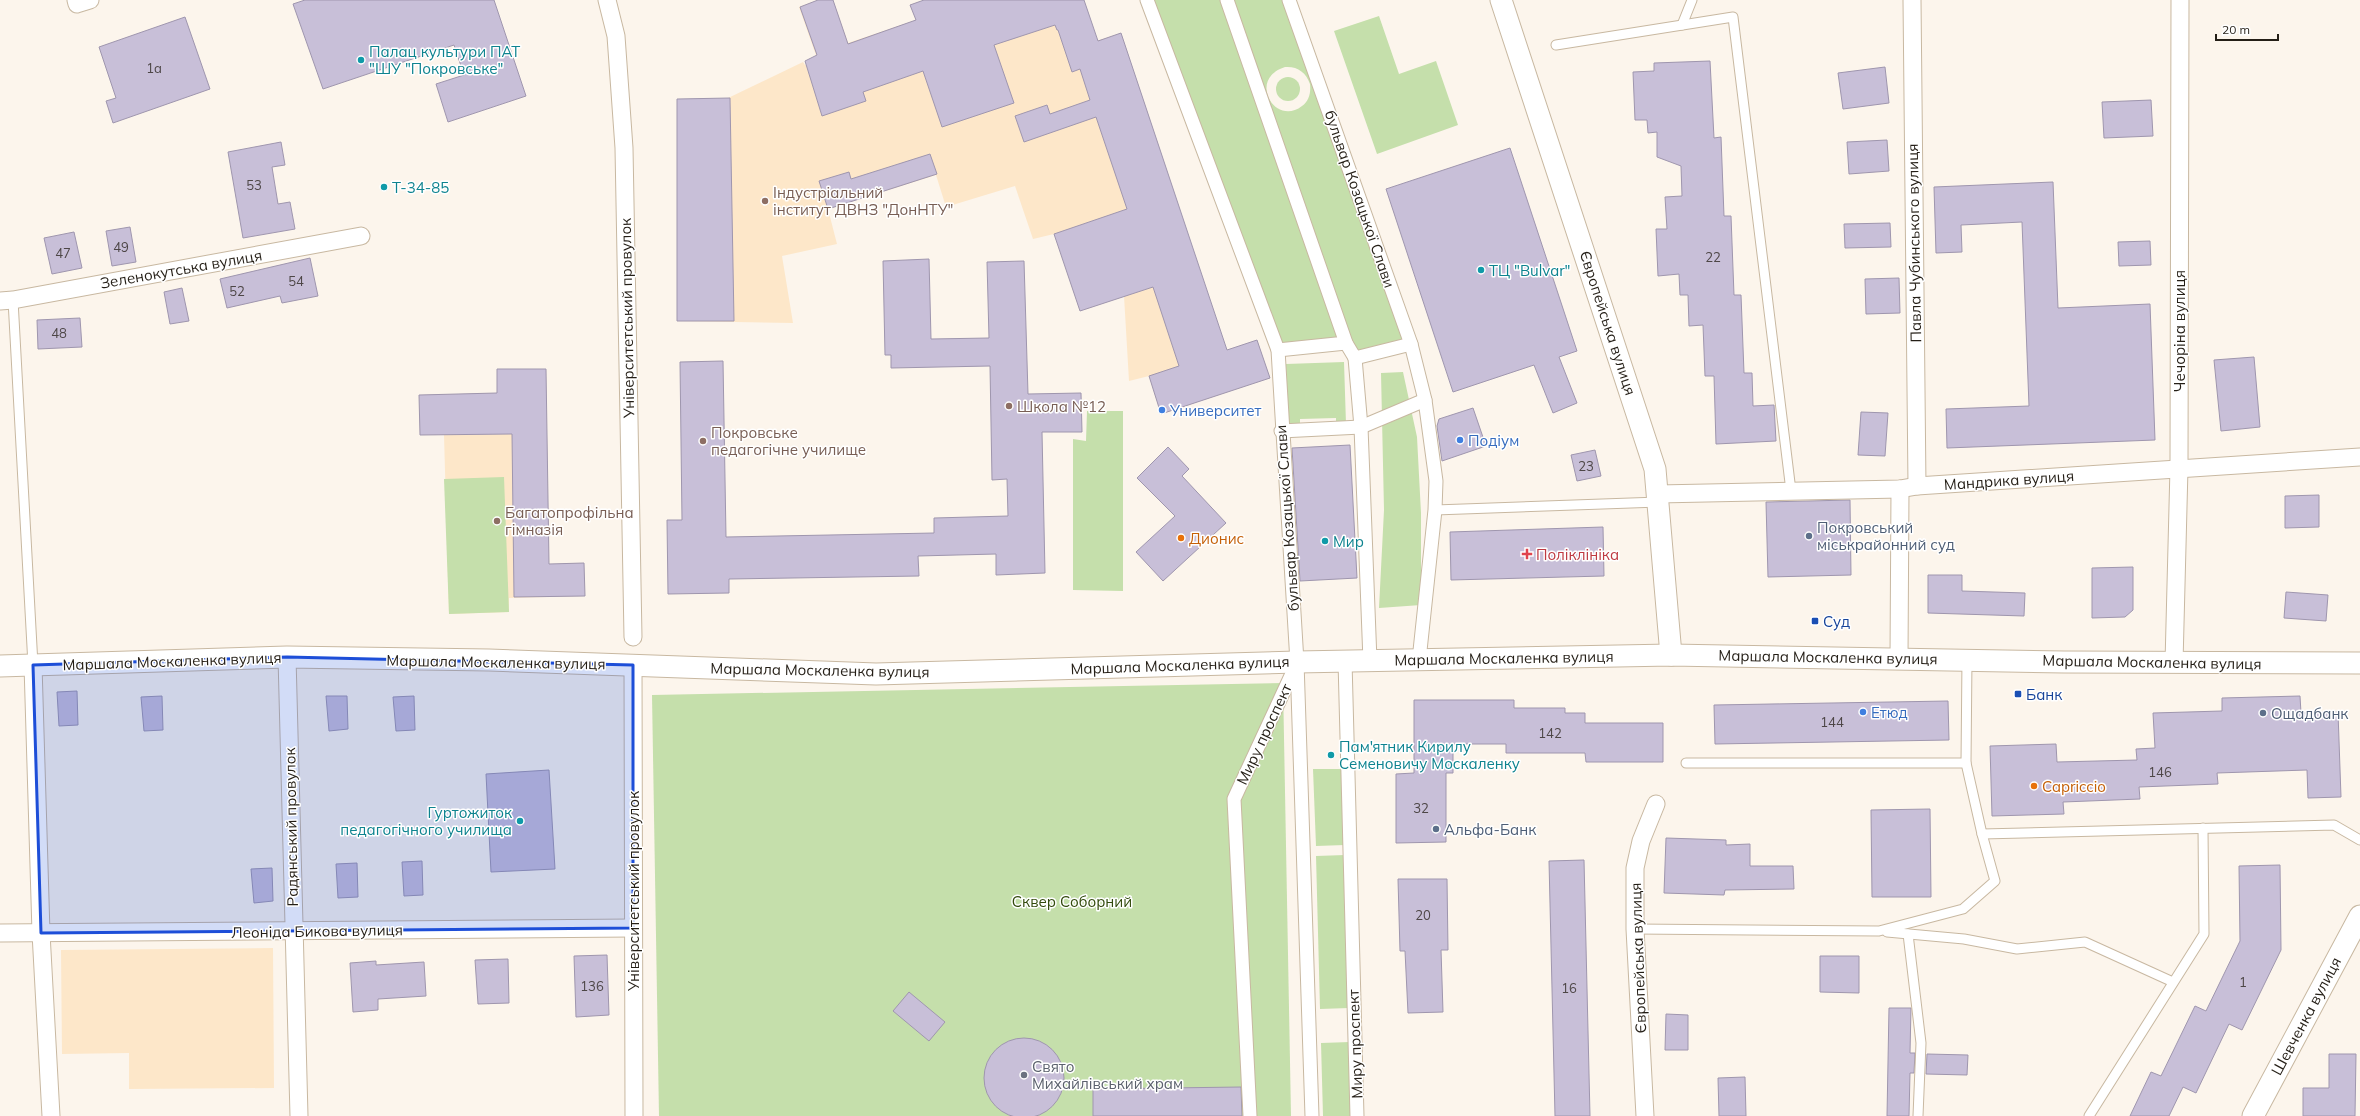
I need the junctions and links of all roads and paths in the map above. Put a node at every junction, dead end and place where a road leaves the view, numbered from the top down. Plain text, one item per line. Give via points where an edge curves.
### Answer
1 (607, 0) edge
2 (1147, 0) edge
3 (1227, 0) edge
4 (1289, 0) edge
5 (1501, 0) edge
6 (1692, 0) edge
7 (1912, 0) edge
8 (2180, 0) edge
9 (1682, 25) junction
10 (1556, 44) dead end
11 (361, 236) dead end
12 (6, 301) edge
13 (1346, 344) junction
14 (1411, 344) junction
15 (1278, 350) junction
16 (1355, 358) junction
17 (1425, 400) junction
18 (1361, 427) junction
19 (1282, 431) junction
20 (2360, 457) edge
21 (2179, 468) junction
22 (1917, 486) junction
23 (1900, 489) junction
24 (1791, 491) junction
25 (1658, 498) junction
26 (1435, 510) junction
27 (633, 637) dead end
28 (1671, 655) junction
29 (287, 657) junction
30 (1900, 658) junction
31 (1967, 659) junction
32 (1419, 660) junction
33 (1345, 661) junction
34 (1370, 661) junction
35 (1297, 662) junction
36 (2174, 663) junction
37 (2360, 663) edge
38 (33, 665) junction
39 (633, 665) junction
40 (0, 666) edge
41 (1686, 763) dead end
42 (1966, 763) junction
43 (1656, 804) dead end
44 (2203, 828) junction
45 (1982, 834) junction
46 (2360, 840) edge
47 (2360, 916) edge
48 (633, 928) junction
49 (1635, 929) junction
50 (293, 931) junction
51 (1879, 931) junction
52 (0, 933) edge
53 (41, 933) junction
54 (1908, 934) junction
55 (2173, 982) junction
56 (51, 1116) edge
57 (298, 1116) edge
58 (634, 1116) edge
59 (1250, 1116) edge
60 (1312, 1116) edge
61 (1357, 1116) edge
62 (1646, 1116) edge
63 (1918, 1116) edge
64 (2089, 1116) edge
65 (2253, 1116) edge

1 - 27 street, Університетський провулок via 616,36 624,148
2 - 15 street, бульвар Козацької Слави
3 - 13 street
4 - 14 street, бульвар Козацької Слави
5 - 25 street, Європейська вулиця via 1641,421 1655,469
6 - 9 lane
7 - 22 street, Павла Чубинського вулиця
8 - 21 street, Чечоріна вулиця
9 - 10 lane
9 - 24 lane via 1733,17
11 - 12 street, Зеленокутська вулиця
12 - 38 lane
13 - 15 street
13 - 16 street
14 - 16 street
14 - 17 street, бульвар Козацької Слави
15 - 19 street, бульвар Козацької Слави
16 - 18 street
17 - 18 street
17 - 26 street, бульвар Козацької Слави via 1436,481
18 - 19 street
18 - 34 street
19 - 35 street, бульвар Козацької Слави
20 - 21 street, Мандрика вулиця
21 - 22 street, Мандрика вулиця
21 - 36 street, Чечоріна вулиця
22 - 23 street, Мандрика вулиця
23 - 24 street, Мандрика вулиця
23 - 30 street
24 - 25 street, Мандрика вулиця
25 - 26 lane
25 - 28 street, Європейська вулиця
26 - 32 street, бульвар Козацької Слави
28 - 30 street, Маршала Москаленка вулиця
28 - 32 street, Маршала Москаленка вулиця
29 - 38 street, Маршала Москаленка вулиця
29 - 39 street, Маршала Москаленка вулиця
29 - 50 street, Радянський провулок
30 - 31 street, Маршала Москаленка вулиця
31 - 36 street, Маршала Москаленка вулиця
31 - 42 lane
32 - 34 street, Маршала Москаленка вулиця
33 - 34 street, Маршала Москаленка вулиця
33 - 35 street, Маршала Москаленка вулиця
33 - 61 street, Миру проспект
35 - 39 street, Маршала Москаленка вулиця via 876,674
35 - 59 street, Миру проспект via 1234,799
35 - 60 street, Миру проспект
36 - 37 street, Маршала Москаленка вулиця
38 - 40 street, Маршала Москаленка вулиця
38 - 53 street
39 - 48 street, Університетський провулок
41 - 42 lane
42 - 45 lane
43 - 49 street, Європейська вулиця via 1641,841 1635,868
44 - 45 lane
44 - 46 lane via 2334,826
44 - 55 lane via 2204,934
45 - 51 lane via 1995,880 1963,909
47 - 65 street, Шевченка вулиця
48 - 50 street, Леоніда Бикова вулиця
48 - 58 street, Університетський провулок
49 - 51 lane
49 - 62 street, Європейська вулиця
50 - 53 street, Леоніда Бикова вулиця
50 - 57 street, Радянський провулок
51 - 54 lane
52 - 53 street, Леоніда Бикова вулиця
53 - 56 street
54 - 55 lane via 2017,949 2084,942
54 - 63 lane via 1921,1043
55 - 64 lane

